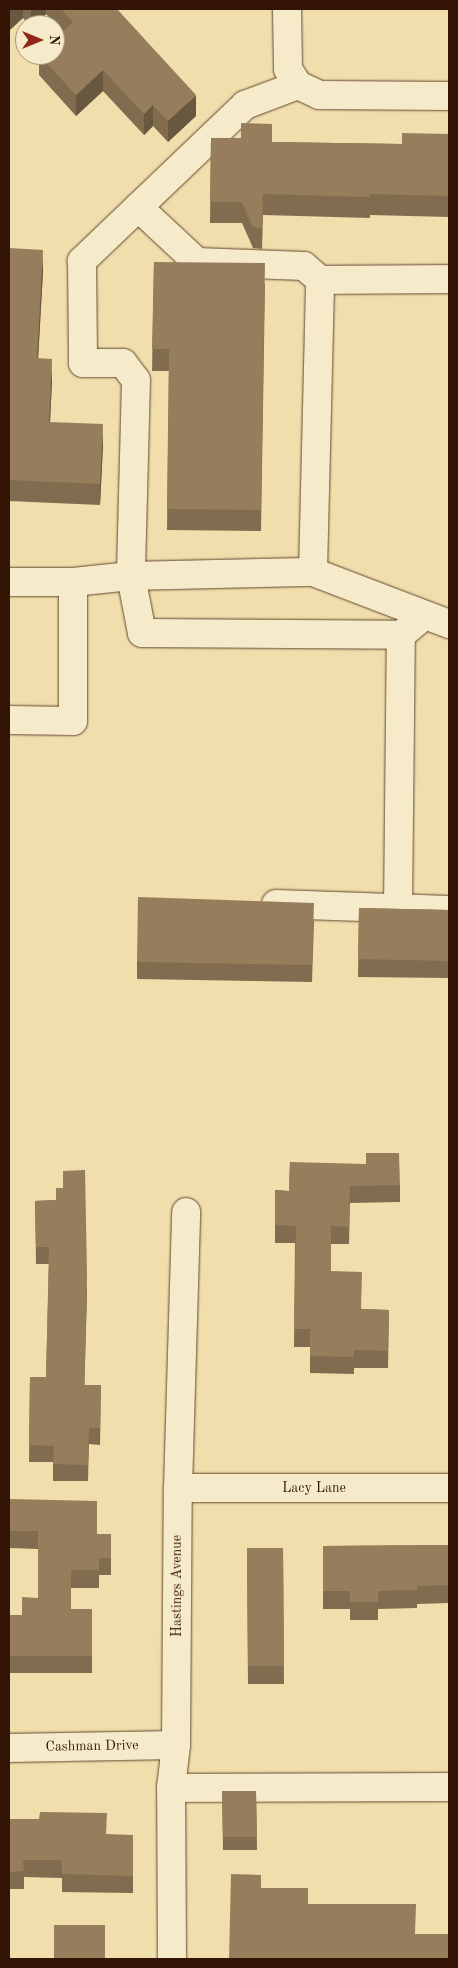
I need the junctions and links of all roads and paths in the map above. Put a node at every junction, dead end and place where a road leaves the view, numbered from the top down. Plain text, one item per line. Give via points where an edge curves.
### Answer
1 (287, 9) edge
2 (298, 85) junction
3 (449, 96) edge
4 (138, 207) junction
5 (449, 279) edge
6 (320, 280) junction
7 (313, 572) junction
8 (131, 576) junction
9 (9, 582) edge
10 (73, 582) junction
11 (437, 619) edge
12 (401, 635) junction
13 (9, 720) edge
14 (249, 903) edge
15 (398, 908) junction
16 (449, 910) edge
17 (186, 1212) dead end
18 (178, 1488) junction
19 (449, 1488) edge
20 (176, 1745) junction
21 (9, 1748) edge
22 (449, 1787) edge
23 (171, 1788) junction
24 (172, 1959) edge

1 - 2 street via 288,69
2 - 3 street via 319,95
2 - 4 street via 245,105
4 - 6 street via 197,262 304,266
4 - 8 street via 82,261 83,363 123,363 136,380
5 - 6 street
6 - 7 street
7 - 8 street
7 - 11 street
8 - 10 street
8 - 12 street via 142,633
9 - 10 street
10 - 13 street via 72,721
11 - 12 street
12 - 15 street
14 - 15 street
15 - 16 street
17 - 18 street, Hastings Avenue
18 - 19 street, Lacy Lane
18 - 20 street, Hastings Avenue
20 - 21 street, Cashman Drive
20 - 23 street, Hastings Avenue
22 - 23 street
23 - 24 street, Hastings Avenue

